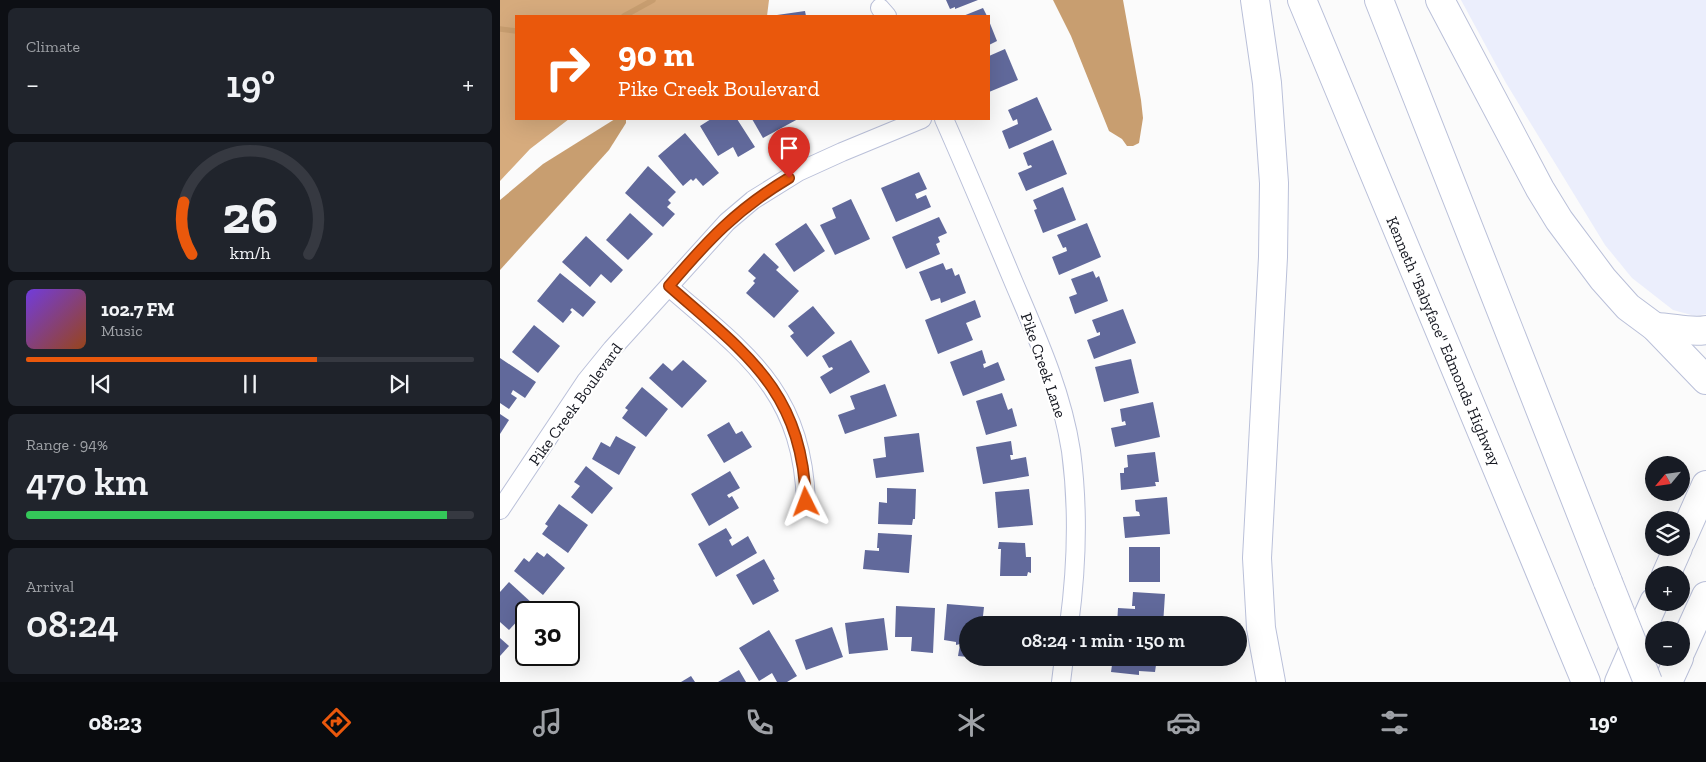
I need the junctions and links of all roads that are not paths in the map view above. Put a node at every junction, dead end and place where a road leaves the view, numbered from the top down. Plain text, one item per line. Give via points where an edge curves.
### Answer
1 (1255, 0) edge
2 (1302, 0) edge
3 (1379, 0) edge
4 (1440, 0) edge
5 (920, 120) edge
6 (944, 120) edge
7 (669, 286) junction
8 (1655, 327) junction
9 (1706, 330) edge
10 (1706, 380) edge
11 (1706, 485) edge
12 (806, 502) dead end
13 (500, 510) edge
14 (1690, 521) edge
15 (1706, 596) edge
16 (1650, 611) edge
17 (1070, 616) edge
18 (1690, 631) edge
19 (1063, 666) edge
20 (1675, 666) edge
21 (1061, 682) edge
22 (1271, 682) edge
23 (1586, 682) edge
24 (1619, 682) edge
25 (1648, 682) edge
26 (1668, 682) edge

1 - 22 main road via 1265,65 1274,183 1273,263 1256,558 1261,628
2 - 23 main road, Kenneth "Babyface" Edmonds Highway
3 - 25 main road, bridge
4 - 8 main road via 1559,220 1628,307
5 - 7 street, Pike Creek Boulevard via 813,165 766,192 727,222
6 - 17 street, Pike Creek Lane via 1037,336 1063,417 1072,467 1077,537
7 - 12 street via 749,357 773,387 798,439
7 - 13 street, Pike Creek Boulevard via 586,381
8 - 9 main road
8 - 10 main road
11 - 14 main road
15 - 18 main road
16 - 24 main road
19 - 21 street
20 - 26 main road

